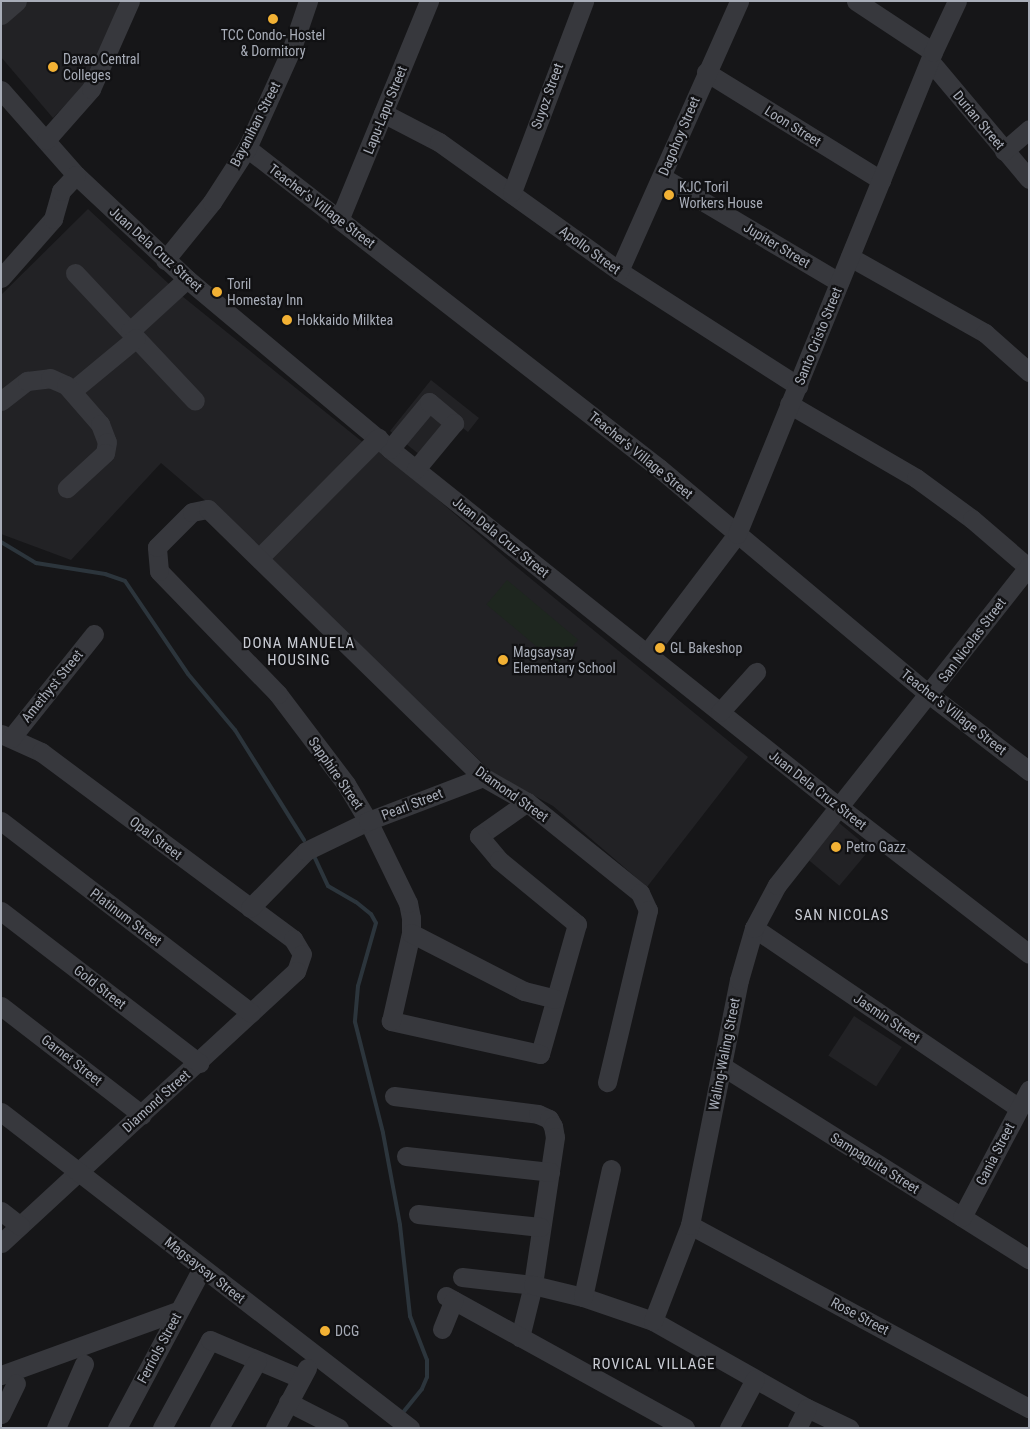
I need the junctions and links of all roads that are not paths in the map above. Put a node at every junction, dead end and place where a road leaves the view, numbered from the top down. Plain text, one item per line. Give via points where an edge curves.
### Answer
1 (17, 1) edge
2 (130, 1) edge
3 (308, 1) edge
4 (428, 1) edge
5 (584, 1) edge
6 (739, 1) edge
7 (856, 1) edge
8 (957, 1) edge
9 (1, 15) edge
10 (932, 56) junction
11 (706, 72) junction
12 (1, 90) edge
13 (383, 113) junction
14 (1029, 129) edge
15 (46, 140) junction
16 (247, 148) junction
17 (1004, 151) junction
18 (76, 175) junction
19 (662, 177) junction
20 (1029, 178) edge
21 (881, 180) junction
22 (512, 192) junction
23 (340, 218) junction
24 (850, 257) junction
25 (165, 260) junction
26 (618, 271) junction
27 (75, 273) dead end
28 (1, 278) edge
29 (187, 279) junction
30 (840, 282) junction
31 (133, 335) junction
32 (1029, 372) edge
33 (798, 386) junction
34 (72, 391) junction
35 (1, 401) edge
36 (195, 401) dead end
37 (790, 404) junction
38 (384, 443) junction
39 (416, 469) junction
40 (67, 488) dead end
41 (738, 534) junction
42 (260, 557) junction
43 (1028, 567) edge
44 (159, 571) joint
45 (94, 634) dead end
46 (647, 654) junction
47 (756, 672) dead end
48 (930, 695) junction
49 (720, 712) junction
50 (6, 736) edge
51 (1029, 771) edge
52 (483, 777) junction
53 (527, 802) junction
54 (839, 807) junction
55 (1, 821) edge
56 (368, 822) junction
57 (250, 908) junction
58 (1, 911) edge
59 (754, 928) junction
60 (411, 934) junction
61 (302, 954) joint
62 (1029, 954) edge
63 (555, 999) junction
64 (1, 1006) edge
65 (251, 1013) junction
66 (198, 1063) junction
67 (722, 1066) junction
68 (607, 1082) dead end
69 (1029, 1090) edge
70 (394, 1096) dead end
71 (1020, 1108) junction
72 (1, 1112) edge
73 (142, 1114) junction
74 (406, 1156) dead end
75 (611, 1168) dead end
76 (79, 1172) junction
77 (550, 1172) junction
78 (1, 1211) edge
79 (418, 1214) dead end
80 (962, 1218) junction
81 (690, 1225) junction
82 (20, 1226) junction
83 (540, 1227) junction
84 (1, 1243) edge
85 (1029, 1259) edge
86 (202, 1268) junction
87 (462, 1278) dead end
88 (533, 1285) junction
89 (583, 1297) junction
90 (178, 1311) junction
91 (653, 1321) junction
92 (442, 1330) dead end
93 (520, 1338) junction
94 (320, 1358) junction
95 (257, 1361) junction
96 (84, 1364) dead end
97 (300, 1378) junction
98 (9, 1379) edge
99 (755, 1379) junction
100 (288, 1402) junction
101 (807, 1408) junction
102 (1029, 1408) edge
103 (1, 1414) edge
104 (56, 1428) edge
105 (116, 1428) edge
106 (162, 1428) edge
107 (219, 1428) edge
108 (274, 1428) edge
109 (339, 1428) edge
110 (410, 1428) edge
111 (685, 1428) edge
112 (729, 1428) edge
113 (797, 1428) edge
114 (849, 1428) edge

1 - 9 street
2 - 15 street via 92,89
3 - 16 street, Bayanihan Street via 292,48
4 - 13 street, Lapu-Lapu Street
5 - 22 street, Suyoz Street
6 - 11 street, Dagohoy Street
7 - 10 street, Durian Street
8 - 10 street, Santo Cristo Street
10 - 17 street, Durian Street
10 - 21 street, Santo Cristo Street
11 - 19 street, Dagohoy Street
11 - 21 street, Loon Street
12 - 15 street, Juan Dela Cruz Street
13 - 22 street, Apollo Street via 439,142
13 - 23 street, Lapu-Lapu Street
14 - 17 street
15 - 18 street, Juan Dela Cruz Street
16 - 23 street, Teacher's Village Street
16 - 25 street, Bayanihan Street via 212,202
17 - 20 street, Durian Street
18 - 25 street, Juan Dela Cruz Street
18 - 28 street via 60,191 53,219
19 - 26 street, Dagohoy Street
19 - 30 street, Jupiter Street
21 - 24 street, Santo Cristo Street
22 - 26 street, Apollo Street
23 - 41 street, Teacher's Village Street
24 - 30 street, Santo Cristo Street
24 - 32 street via 985,333
25 - 29 street, Juan Dela Cruz Street
26 - 33 street, Apollo Street
27 - 31 street
29 - 31 street
29 - 38 street, Juan Dela Cruz Street
30 - 33 street, Santo Cristo Street
31 - 34 street
31 - 36 street
33 - 37 street, Santo Cristo Street
34 - 35 street via 60,380 40,378 17,387
34 - 40 street via 100,424 106,442 100,461
37 - 41 street, Santo Cristo Street
37 - 43 street via 916,478 972,519
38 - 39 street, Juan Dela Cruz Street
38 - 39 street via 429,402 454,423
38 - 42 street
39 - 46 street, Juan Dela Cruz Street
41 - 46 street, Santo Cristo Street
41 - 48 street, Teacher's Village Street
42 - 44 street, Diamond Street via 208,509 192,512 157,547
42 - 52 street, Diamond Street
43 - 48 street, San Nicolas Street
44 - 56 street, Sapphire Street via 278,694 346,784
45 - 50 street, Amethyst Street
46 - 49 street, Juan Dela Cruz Street
47 - 49 street
48 - 51 street, Teacher's Village Street
48 - 54 street, San Nicolas Street
49 - 54 street, Juan Dela Cruz Street
50 - 57 street, Opal Street via 41,752
52 - 53 street, Diamond Street
52 - 56 street, Pearl Street
53 - 63 street via 479,836 499,860 577,924
53 - 68 street, Diamond Street via 646,900 648,910
54 - 59 street, Waling-Waling Street via 777,885
54 - 62 street, Juan Dela Cruz Street
55 - 65 street, Platinum Street
56 - 57 street, Pearl Street via 306,851
56 - 60 street, Sapphire Street via 408,903
57 - 61 street, Opal Street via 293,940
58 - 66 street, Gold Street
59 - 67 street, Waling-Waling Street via 744,957
59 - 71 street, Jasmin Street
60 - 63 street via 524,991
60 - 63 street, Sapphire Street via 391,1021 540,1054
61 - 65 street, Diamond Street via 296,971
64 - 73 street, Garnet Street
65 - 66 street, Diamond Street
66 - 73 street, Diamond Street
67 - 80 street, Sampaguita Street
67 - 81 street, Waling-Waling Street
69 - 71 street, Gania Street
70 - 77 street via 549,1118 555,1137
71 - 80 street, Gania Street
72 - 76 street, Magsaysay Street
73 - 76 street, Diamond Street
74 - 77 street
75 - 89 street
76 - 82 street, Diamond Street
76 - 86 street, Magsaysay Street
77 - 83 street
78 - 82 street
79 - 83 street
80 - 85 street, Sampaguita Street
81 - 91 street, Waling-Waling Street
81 - 102 street, Rose Street
82 - 84 street, Diamond Street
83 - 88 street
86 - 90 street, Ferriols Street
86 - 94 street, Magsaysay Street
87 - 88 street
88 - 89 street
88 - 93 street
89 - 91 street
90 - 98 street
90 - 105 street, Ferriols Street
91 - 99 street
92 - 93 street via 450,1298
93 - 111 street
94 - 97 street
94 - 110 street, Magsaysay Street
95 - 97 street
95 - 106 street via 210,1340
95 - 107 street
96 - 104 street
97 - 100 street
98 - 103 street
99 - 101 street
99 - 112 street
100 - 108 street
100 - 109 street
101 - 113 street
101 - 114 street

